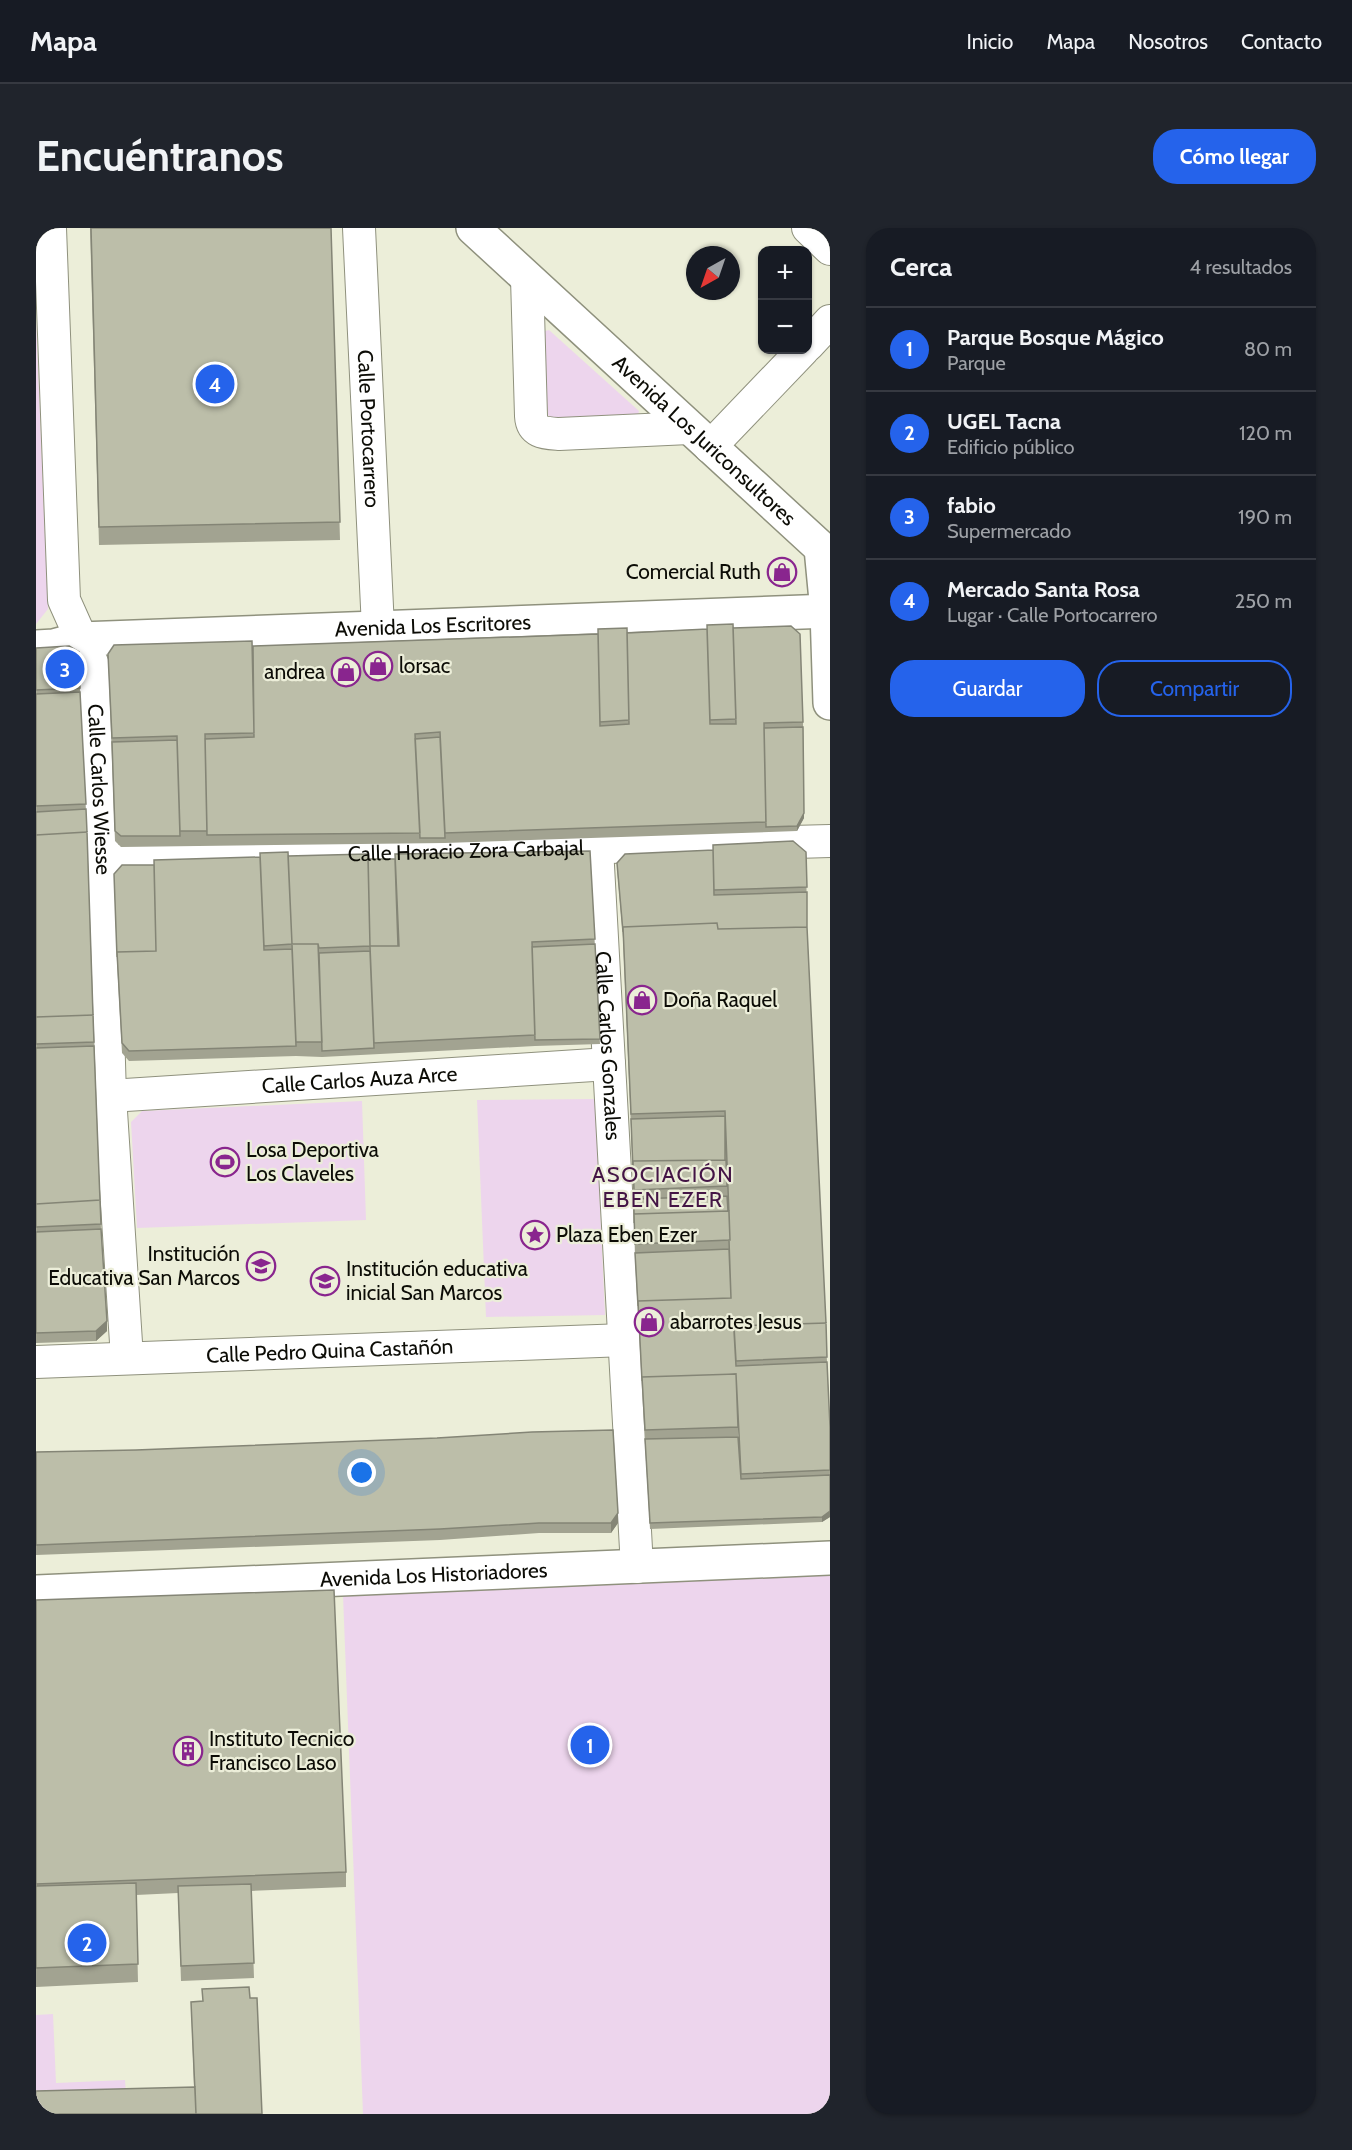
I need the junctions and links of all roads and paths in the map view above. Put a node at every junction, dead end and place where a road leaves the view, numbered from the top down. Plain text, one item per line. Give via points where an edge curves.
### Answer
1 (50, 228) edge
2 (359, 228) edge
3 (473, 228) edge
4 (808, 228) edge
5 (830, 249) edge
6 (527, 278) junction
7 (830, 321) edge
8 (812, 340) edge
9 (798, 354) edge
10 (699, 437) junction
11 (828, 611) edge
12 (378, 628) junction
13 (80, 639) junction
14 (36, 647) edge
15 (830, 703) edge
16 (830, 842) edge
17 (597, 848) junction
18 (103, 861) junction
19 (609, 1064) junction
20 (110, 1096) junction
21 (625, 1340) junction
22 (127, 1358) junction
23 (36, 1362) edge
24 (830, 1558) edge
25 (637, 1567) junction
26 (36, 1592) edge

1 - 13 street, Calle Carlos Wiesse via 64,600
2 - 12 street, Calle Portocarrero
3 - 6 street, Avenida Los Juriconsultores
4 - 5 street
6 - 10 street, Avenida Los Juriconsultores
6 - 10 street via 531,423 536,429 560,434
7 - 8 street
9 - 10 street
10 - 11 street, Avenida Los Juriconsultores via 821,548
11 - 12 street, Avenida Los Escritores
11 - 15 street, Avenida Los Juriconsultores
12 - 13 street, Avenida Los Escritores
13 - 14 street, Avenida Los Escritores
13 - 18 street, Calle Carlos Wiesse via 93,665
16 - 17 street, Calle Horacio Zora Carbajal
17 - 18 street, Calle Horacio Zora Carbajal
17 - 19 street, Calle Carlos Gonzales
18 - 20 street, Calle Carlos Wiesse
19 - 20 street, Calle Carlos Auza Arce
19 - 21 street, Calle Carlos Gonzales
20 - 22 street, Calle Carlos Wiesse
21 - 22 street, Calle Pedro Quina Castañón
21 - 25 street, Calle Carlos Gonzales
22 - 23 street, Calle Pedro Quina Castañón
24 - 25 street, Avenida Los Historiadores
25 - 26 street, Avenida Los Historiadores

